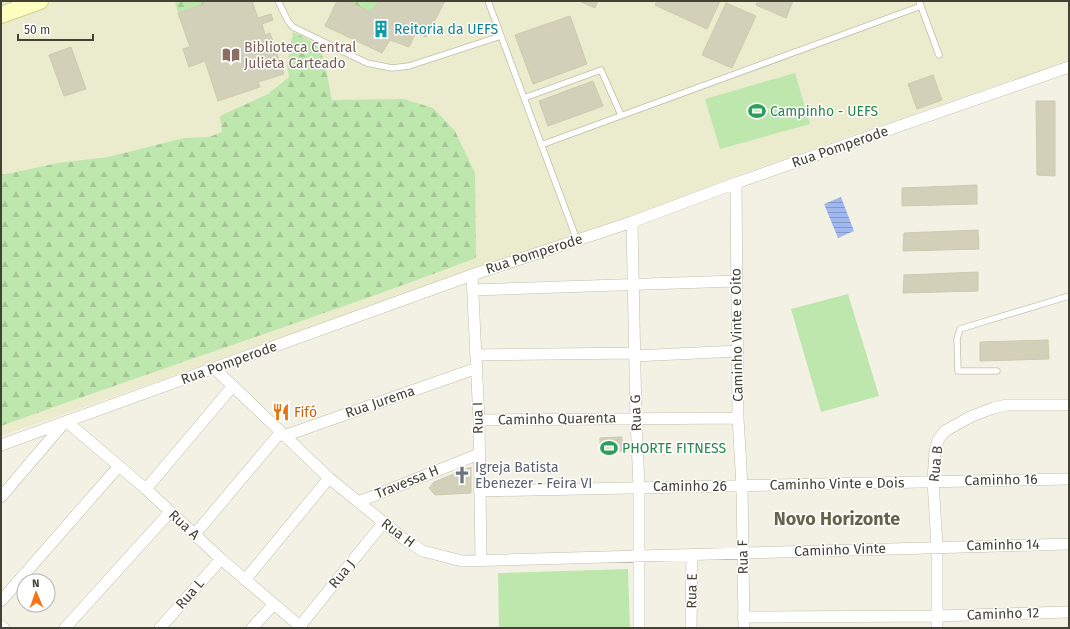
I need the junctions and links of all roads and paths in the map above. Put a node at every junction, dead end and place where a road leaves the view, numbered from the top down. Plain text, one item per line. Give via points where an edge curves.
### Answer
1 (40, 1) edge
2 (278, 1) edge
3 (488, 1) edge
4 (920, 3) edge
5 (1, 15) edge
6 (501, 36) junction
7 (939, 55) dead end
8 (1069, 67) edge
9 (524, 98) junction
10 (621, 115) junction
11 (541, 145) junction
12 (736, 183) junction
13 (632, 222) junction
14 (575, 237) junction
15 (472, 275) junction
16 (736, 281) junction
17 (633, 284) junction
18 (474, 290) junction
19 (1069, 296) edge
20 (738, 351) junction
21 (634, 354) junction
22 (476, 355) junction
23 (214, 368) junction
24 (477, 368) junction
25 (997, 371) dead end
26 (232, 386) junction
27 (1069, 405) edge
28 (738, 418) junction
29 (636, 419) junction
30 (478, 420) junction
31 (65, 422) junction
32 (282, 434) junction
33 (1, 444) edge
34 (478, 454) junction
35 (119, 466) junction
36 (329, 478) junction
37 (1069, 479) edge
38 (933, 481) junction
39 (639, 486) junction
40 (742, 486) junction
41 (146, 489) junction
42 (479, 491) junction
43 (1, 497) edge
44 (358, 502) junction
45 (170, 512) junction
46 (384, 522) junction
47 (195, 534) junction
48 (1069, 544) edge
49 (937, 546) junction
50 (743, 554) junction
51 (692, 555) junction
52 (638, 557) junction
53 (221, 559) junction
54 (481, 560) junction
55 (245, 580) junction
56 (1, 601) edge
57 (273, 605) junction
58 (1069, 612) edge
59 (937, 616) junction
60 (744, 622) edge
61 (1, 626) edge
62 (301, 627) edge
63 (4, 628) edge
64 (65, 628) edge
65 (160, 628) edge
66 (252, 628) edge
67 (639, 628) edge
68 (691, 628) edge
69 (937, 628) edge

1 - 5 street
2 - 6 lane via 288,21 299,31 378,66 408,66
3 - 6 lane
4 - 7 lane
4 - 10 lane
6 - 9 lane
8 - 12 street, Rua Pomperode
9 - 10 lane via 601,70
9 - 11 lane
10 - 11 lane
11 - 14 lane
12 - 13 street, Rua Pomperode
12 - 16 street, Caminho Vinte e Oito
13 - 14 street, Rua Pomperode
13 - 17 street, Rua G
14 - 15 street, Rua Pomperode
15 - 18 street, Rua I
15 - 23 street, Rua Pomperode
16 - 17 street
16 - 20 street, Caminho Vinte e Oito
17 - 18 street
17 - 21 street, Rua G
18 - 22 street, Rua I
19 - 25 lane via 960,329 956,338 958,371
20 - 21 street
20 - 28 street, Caminho Vinte e Oito
21 - 22 street
21 - 29 street, Rua G
22 - 24 street, Rua I
23 - 26 street, Rua H
23 - 31 street, Rua Pomperode
24 - 30 street, Rua I
24 - 32 street, Rua Jurema
26 - 32 street, Rua H
26 - 41 street
27 - 38 street, Rua B via 1007,405 970,417 945,431 938,440 934,451
28 - 29 street, Caminho Quarenta
28 - 40 street, Caminho Vinte e Oito
29 - 30 street, Caminho Quarenta
29 - 39 street, Rua G
30 - 34 street, Rua I
31 - 33 street, Rua Pomperode
31 - 35 street, Rua A
31 - 43 street
32 - 36 street, Rua H
32 - 47 street
34 - 42 street, Rua I
34 - 44 street, Travessa H
35 - 41 street, Rua A
35 - 56 street
36 - 44 street, Rua H
36 - 55 street
37 - 38 street, Caminho 16
38 - 40 street, Caminho Vinte e Dois
38 - 49 street, Rua B
39 - 40 street, Caminho 26
39 - 42 street, Caminho 26
39 - 52 street, Rua G
40 - 50 street, Rua F
41 - 45 street, Rua A
42 - 54 street, Rua I
44 - 46 street, Rua H
45 - 47 street, Rua A
45 - 64 street
46 - 54 street, Rua H via 423,551 462,561
46 - 62 street, Rua J
47 - 53 street, Rua A
48 - 49 street, Caminho 14
49 - 50 street, Caminho Vinte
49 - 59 street, Rua B
50 - 51 street, Caminho Vinte
50 - 60 street, Rua F
51 - 52 street, Rua H
51 - 68 street, Rua E
52 - 54 street, Rua H
52 - 67 street, Rua G
53 - 55 street, Rua A
53 - 65 street, Rua L
55 - 57 street, Rua A
57 - 62 street, Rua A
57 - 66 street
58 - 59 street, Caminho 12
59 - 60 street, Caminho 12
59 - 69 street, Rua B
61 - 63 street

